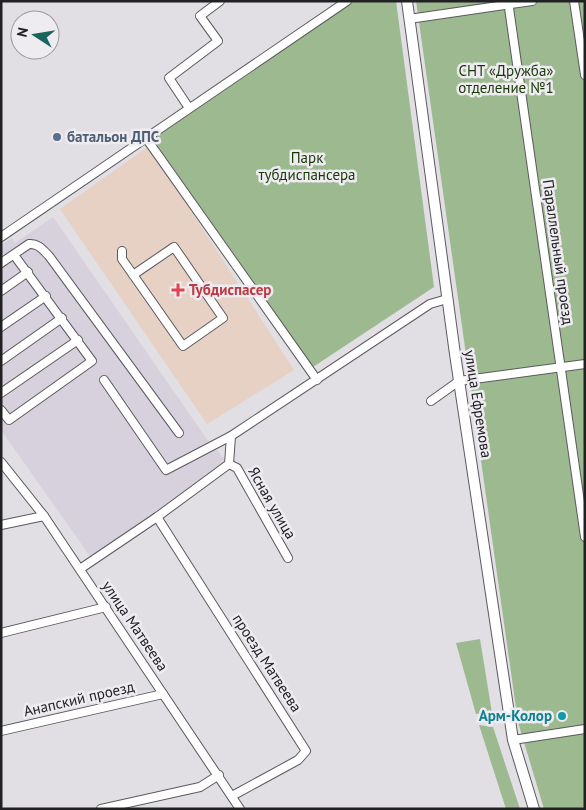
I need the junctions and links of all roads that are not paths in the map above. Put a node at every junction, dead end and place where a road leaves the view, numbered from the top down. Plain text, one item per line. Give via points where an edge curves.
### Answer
1 (220, 1) edge
2 (346, 1) edge
3 (407, 1) edge
4 (532, 1) edge
5 (574, 1) edge
6 (508, 3) edge
7 (410, 19) junction
8 (585, 75) edge
9 (189, 108) junction
10 (146, 138) junction
11 (1, 237) edge
12 (122, 251) dead end
13 (14, 255) junction
14 (1, 263) edge
15 (28, 272) junction
16 (133, 275) junction
17 (1, 291) edge
18 (46, 296) junction
19 (447, 299) junction
20 (62, 318) junction
21 (1, 327) edge
22 (78, 340) junction
23 (1, 361) edge
24 (585, 364) edge
25 (561, 368) junction
26 (104, 380) dead end
27 (317, 380) junction
28 (459, 381) junction
29 (1, 393) edge
30 (431, 401) dead end
31 (1, 410) edge
32 (179, 433) dead end
33 (231, 436) junction
34 (1, 462) edge
35 (230, 464) junction
36 (44, 516) junction
37 (157, 517) junction
38 (1, 525) edge
39 (585, 537) edge
40 (288, 558) dead end
41 (80, 569) junction
42 (106, 607) junction
43 (1, 632) edge
44 (163, 694) junction
45 (585, 729) edge
46 (1, 731) edge
47 (513, 740) junction
48 (219, 776) junction
49 (232, 796) junction
50 (101, 809) edge
51 (240, 809) edge
52 (534, 809) edge

1 - 9 street via 200,16 218,41 169,78
2 - 9 street
3 - 7 main road, улица Ефремова
4 - 6 street
5 - 8 street
6 - 7 street
6 - 25 street, Параллельный проезд
7 - 19 main road, улица Ефремова
9 - 10 street
10 - 11 street
10 - 27 street
12 - 16 street via 122,259
13 - 14 street
13 - 15 street
13 - 32 street via 34,244 49,256
15 - 17 street
15 - 18 street
16 - 16 street via 174,247 223,318 182,346
18 - 20 street
18 - 21 street
19 - 27 street via 430,304
19 - 28 main road, улица Ефремова
20 - 22 street
20 - 23 street
22 - 29 street
22 - 31 street via 92,360 9,420
24 - 25 street
25 - 28 street
25 - 39 street, Параллельный проезд
26 - 33 street via 166,470
27 - 33 street
28 - 30 street
28 - 47 main road, улица Ефремова
33 - 35 street
34 - 36 street, улица Матвеева
35 - 37 street
35 - 40 street, Ясная улица via 237,468
36 - 38 street
36 - 41 street, улица Матвеева
37 - 41 street
37 - 49 street, проезд Матвеева via 306,751 298,760
41 - 42 street, улица Матвеева
42 - 43 street
42 - 44 street, улица Матвеева
44 - 46 street, Анапский проезд
44 - 48 street, улица Матвеева
45 - 47 street
47 - 52 main road, улица Ефремова
48 - 49 street, улица Матвеева
48 - 50 street via 200,787
49 - 51 street, улица Матвеева

